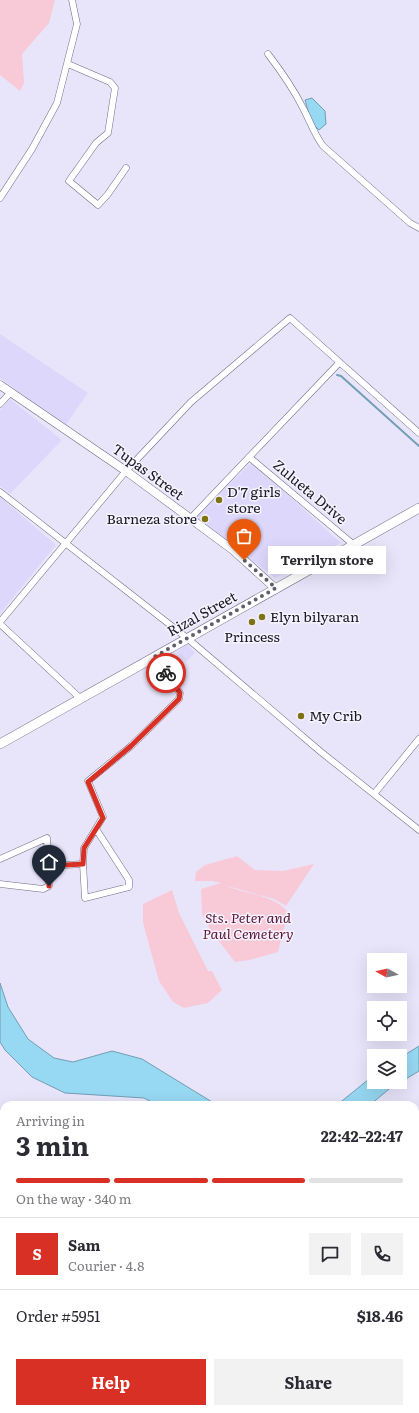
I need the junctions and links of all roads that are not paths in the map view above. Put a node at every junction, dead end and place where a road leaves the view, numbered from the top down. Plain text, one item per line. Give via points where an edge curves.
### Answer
1 (72, 0) edge
2 (268, 54) dead end
3 (68, 64) junction
4 (126, 168) dead end
5 (0, 198) edge
6 (419, 228) edge
7 (339, 363) junction
8 (0, 384) edge
9 (11, 392) junction
10 (0, 404) edge
11 (419, 433) edge
12 (249, 457) junction
13 (126, 471) junction
14 (0, 492) edge
15 (419, 508) edge
16 (190, 519) junction
17 (65, 545) junction
18 (354, 545) junction
19 (276, 588) junction
20 (0, 623) edge
21 (186, 638) junction
22 (154, 657) junction
23 (81, 699) junction
24 (419, 739) edge
25 (0, 744) edge
26 (374, 794) junction
27 (96, 829) junction
28 (419, 830) edge
29 (0, 859) edge
30 (83, 864) junction
31 (49, 866) junction
32 (0, 884) edge

1 - 3 street via 77,24
2 - 6 street via 286,77 304,109 314,134 323,146 410,223
3 - 4 street via 110,82 114,88 108,133 96,143 70,181 98,205
3 - 5 street via 57,104
7 - 11 street
7 - 12 street
7 - 13 street via 290,318 191,402
8 - 9 street, Tupas Street
9 - 10 street
9 - 13 street, Tupas Street
12 - 16 street
12 - 18 street, Zulueta Drive
13 - 16 street, Tupas Street
13 - 17 street
14 - 17 street
15 - 18 main road, Rizal Street
16 - 19 street, Tupas Street via 233,550
17 - 20 street
17 - 21 street
18 - 19 main road, Rizal Street
19 - 21 main road, Rizal Street
20 - 23 street
21 - 22 main road, Rizal Street
21 - 26 street via 315,748
22 - 23 main road, Rizal Street
22 - 27 street via 180,693 179,699 131,746 88,782 103,818
23 - 25 main road, Rizal Street
24 - 26 street
26 - 28 street
27 - 30 street via 84,848
27 - 30 street via 129,880 129,887 85,898
29 - 31 street via 47,838
30 - 31 street
31 - 32 street via 49,886 44,888

